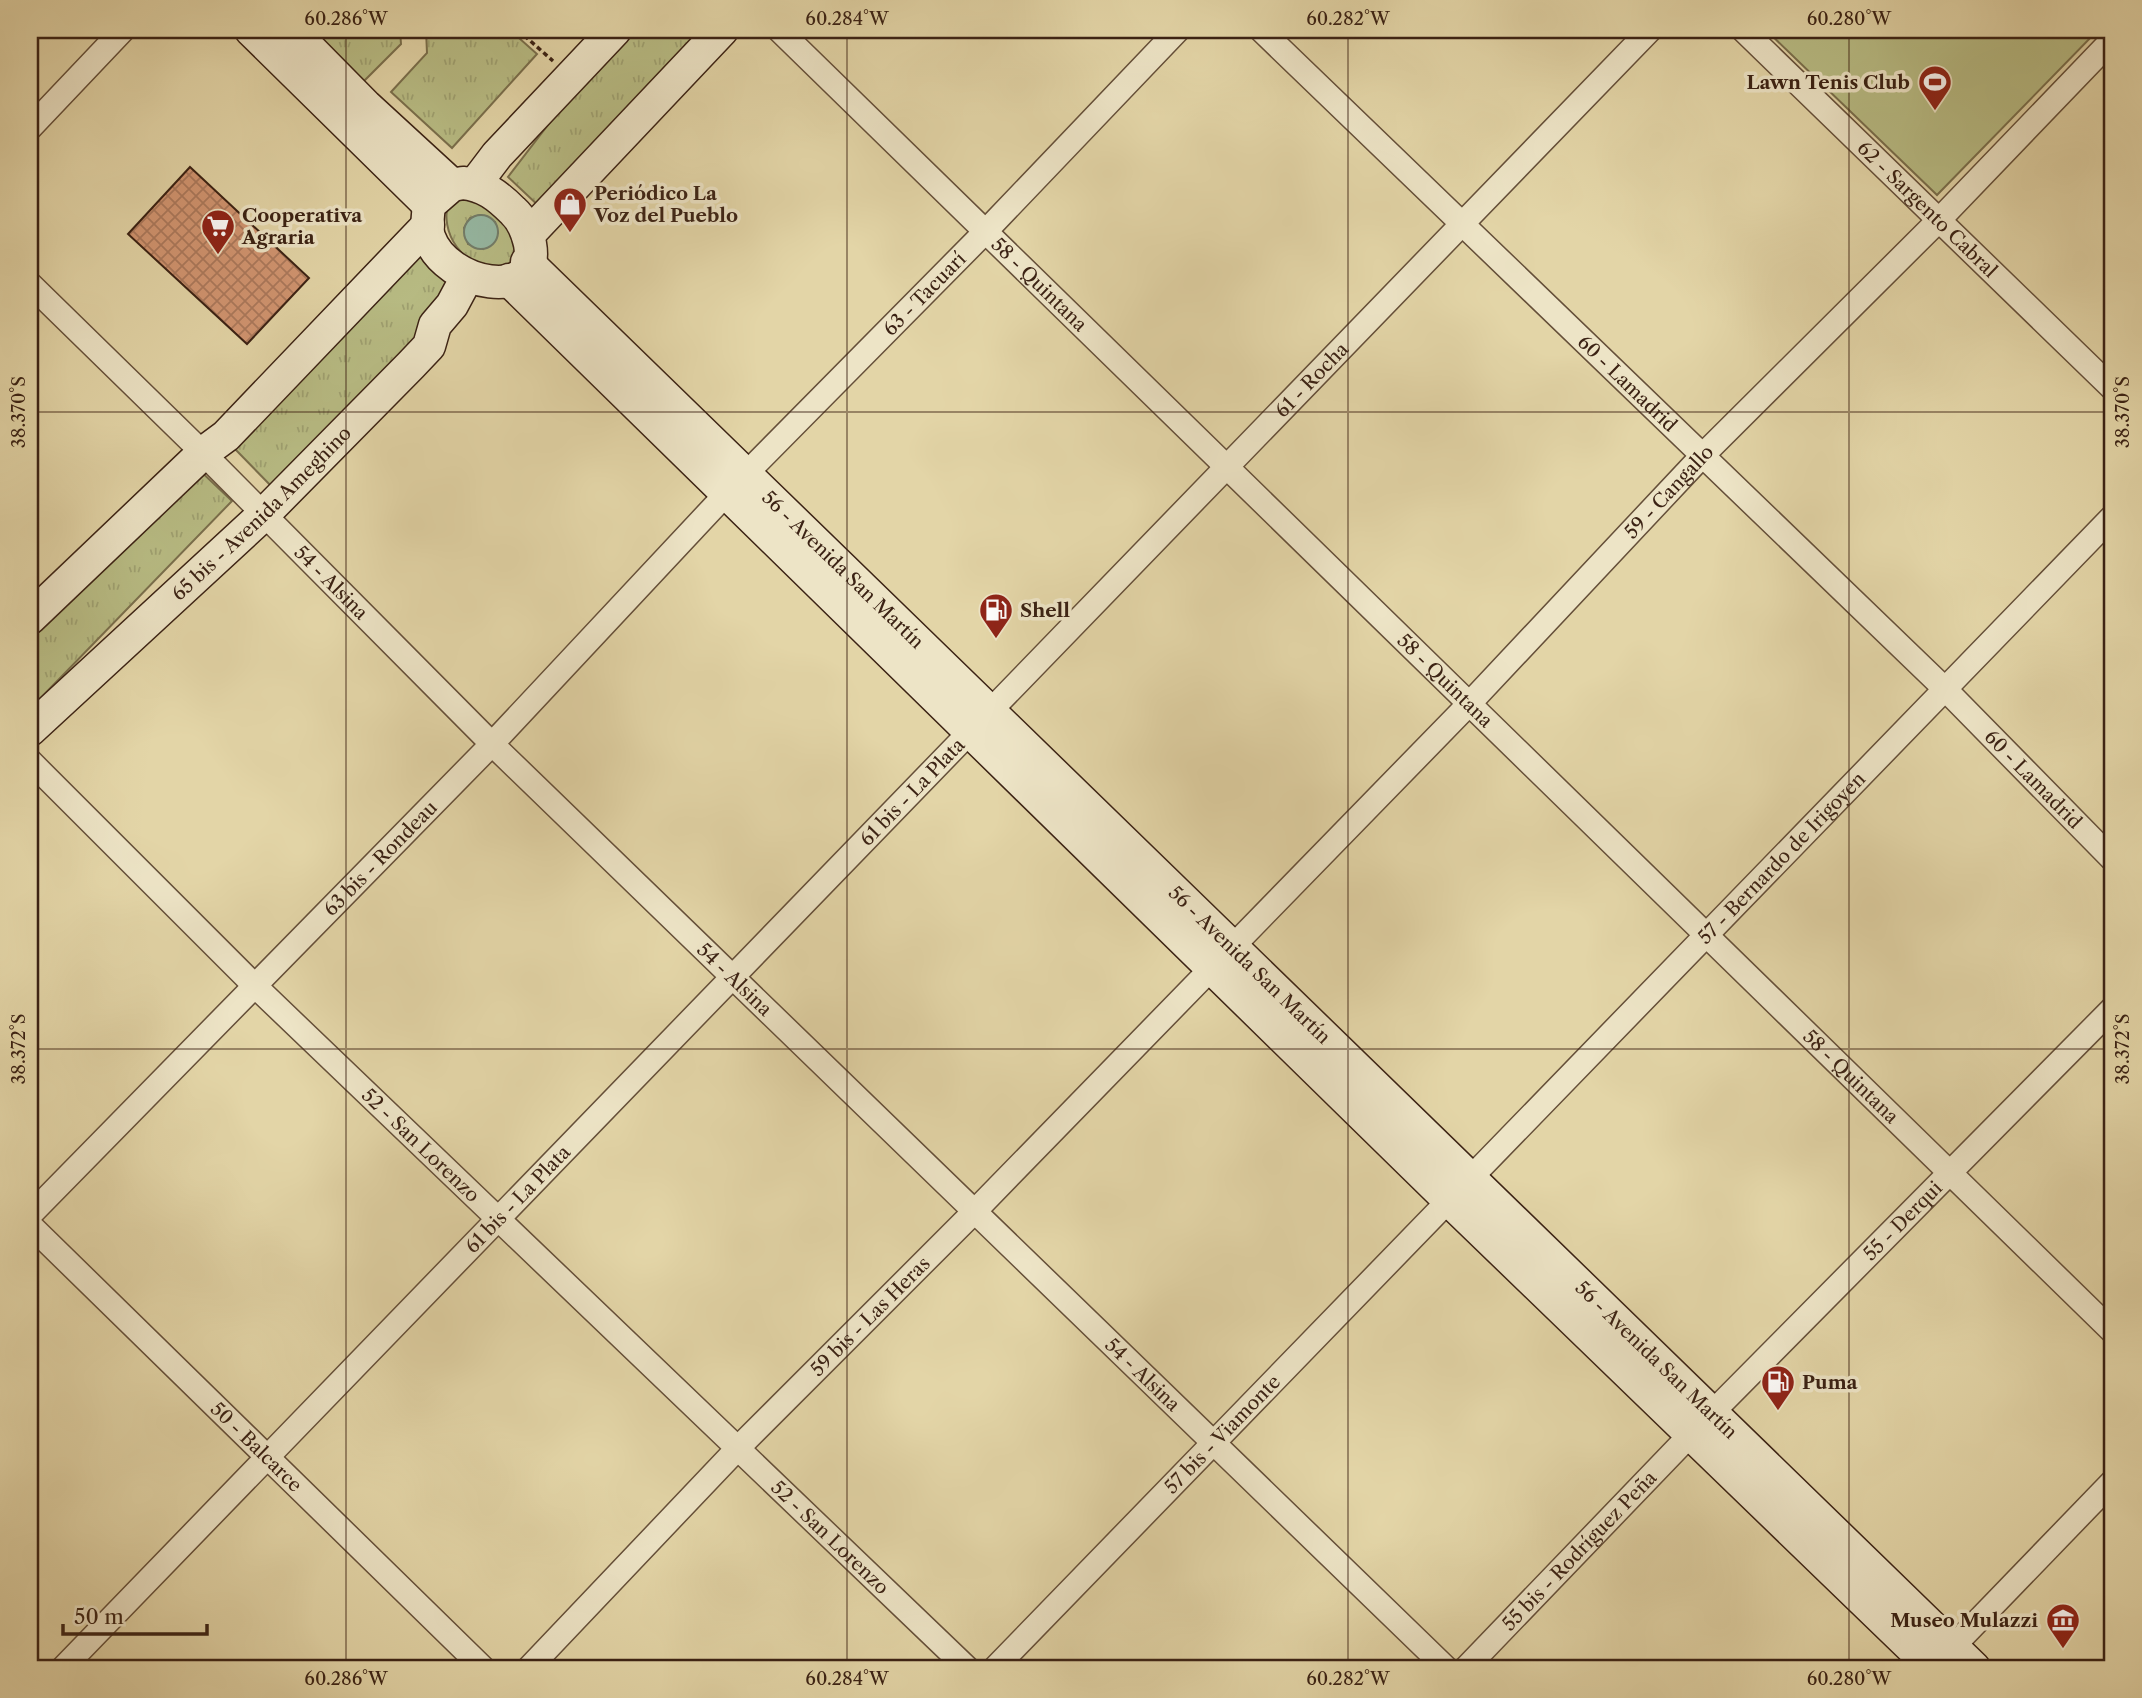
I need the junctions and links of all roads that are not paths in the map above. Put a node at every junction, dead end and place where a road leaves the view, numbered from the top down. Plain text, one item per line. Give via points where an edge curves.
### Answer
1 (123, 30) edge
2 (251, 30) edge
3 (291, 30) edge
4 (615, 30) edge
5 (722, 30) edge
6 (779, 30) edge
7 (1178, 30) edge
8 (1261, 30) edge
9 (1650, 30) edge
10 (1743, 30) edge
11 (2112, 40) edge
12 (30, 128) edge
13 (446, 200) junction
14 (1940, 219) junction
15 (1461, 223) junction
16 (985, 232) junction
17 (522, 259) junction
18 (467, 277) junction
19 (30, 284) edge
20 (2112, 388) edge
21 (203, 453) junction
22 (1702, 456) junction
23 (1228, 466) junction
24 (736, 484) junction
25 (262, 515) junction
26 (2112, 517) edge
27 (30, 618) edge
28 (1947, 690) junction
29 (1469, 704) junction
30 (982, 722) junction
31 (30, 730) edge
32 (492, 744) junction
33 (30, 761) edge
34 (2112, 859) edge
35 (1707, 935) junction
36 (1221, 956) junction
37 (732, 978) junction
38 (254, 985) junction
39 (2112, 1009) edge
40 (1949, 1173) junction
41 (1459, 1189) junction
42 (974, 1212) junction
43 (30, 1215) edge
44 (499, 1216) junction
45 (30, 1225) edge
46 (2112, 1331) edge
47 (1704, 1423) junction
48 (1215, 1444) junction
49 (739, 1447) junction
50 (266, 1459) junction
51 (2112, 1482) edge
52 (1945, 1664) edge
53 (63, 1668) edge
54 (483, 1668) edge
55 (529, 1668) edge
56 (967, 1668) edge
57 (995, 1668) edge
58 (1446, 1668) edge
59 (1466, 1668) edge

1 - 12 street
2 - 13 main road
3 - 13 main road via 366,106
4 - 13 main road via 497,155
5 - 17 main road
6 - 16 street, 58 - Quintana
7 - 16 street, 63 - Tacuarí
8 - 15 street, 60 - Lamadrid
9 - 15 street, 61 - Rocha
10 - 14 street, 62 - Sargento Cabral
11 - 14 street, 59 - Cangallo
13 - 17 main road via 492,191 518,216
13 - 18 main road via 428,235 449,266
13 - 21 main road via 226,436
14 - 20 street, 62 - Sargento Cabral
14 - 22 street, 59 - Cangallo
15 - 22 street, 60 - Lamadrid
15 - 23 street, 61 - Rocha
16 - 23 street, 58 - Quintana
16 - 24 street, 63 - Tacuarí
17 - 18 main road via 487,282
17 - 24 main road, 56 - Avenida San Martín
18 - 25 main road, 65 bis - Avenida Ameghino via 435,325 429,346
19 - 21 street, 54 - Alsina
21 - 25 street, 54 - Alsina
21 - 27 main road
22 - 28 street, 60 - Lamadrid
22 - 29 street, 59 - Cangallo
23 - 29 street, 58 - Quintana
23 - 30 street, 61 - Rocha
24 - 30 main road, 56 - Avenida San Martín
24 - 32 street, 63 bis - Rondeau
25 - 31 main road, 65 bis - Avenida Ameghino
25 - 32 street, 54 - Alsina
26 - 28 street, 57 - Bernardo de Irigoyen
28 - 34 street, 60 - Lamadrid
28 - 35 street, 57 - Bernardo de Irigoyen
29 - 35 street, 58 - Quintana
29 - 36 street, 59 - Cangallo
30 - 36 main road, 56 - Avenida San Martín
30 - 37 street, 61 bis - La Plata
32 - 37 street, 54 - Alsina
32 - 38 street, 63 bis - Rondeau
33 - 38 street, 52 - San Lorenzo
35 - 40 street, 58 - Quintana
35 - 41 street, 57 - Bernardo de Irigoyen
36 - 41 main road, 56 - Avenida San Martín
36 - 42 street, 59 bis - Las Heras
37 - 42 street, 54 - Alsina
37 - 44 street, 61 bis - La Plata
38 - 43 street, 63 bis - Rondeau
38 - 44 street, 52 - San Lorenzo
39 - 40 street, 55 - Derqui
40 - 46 street, 58 - Quintana
40 - 47 street, 55 - Derqui
41 - 47 main road, 56 - Avenida San Martín
41 - 48 street, 57 bis - Viamonte
42 - 48 street, 54 - Alsina
42 - 49 street, 59 bis - Las Heras
44 - 49 street, 52 - San Lorenzo
44 - 50 street, 61 bis - La Plata
45 - 50 street, 50 - Balcarce
47 - 52 main road, 56 - Avenida San Martín
47 - 59 street, 55 bis - Rodríguez Peña
48 - 57 street, 57 bis - Viamonte
48 - 58 street, 54 - Alsina
49 - 55 street, 59 bis - Las Heras
49 - 56 street, 52 - San Lorenzo
50 - 53 street, 61 bis - La Plata
50 - 54 street, 50 - Balcarce
51 - 52 street

